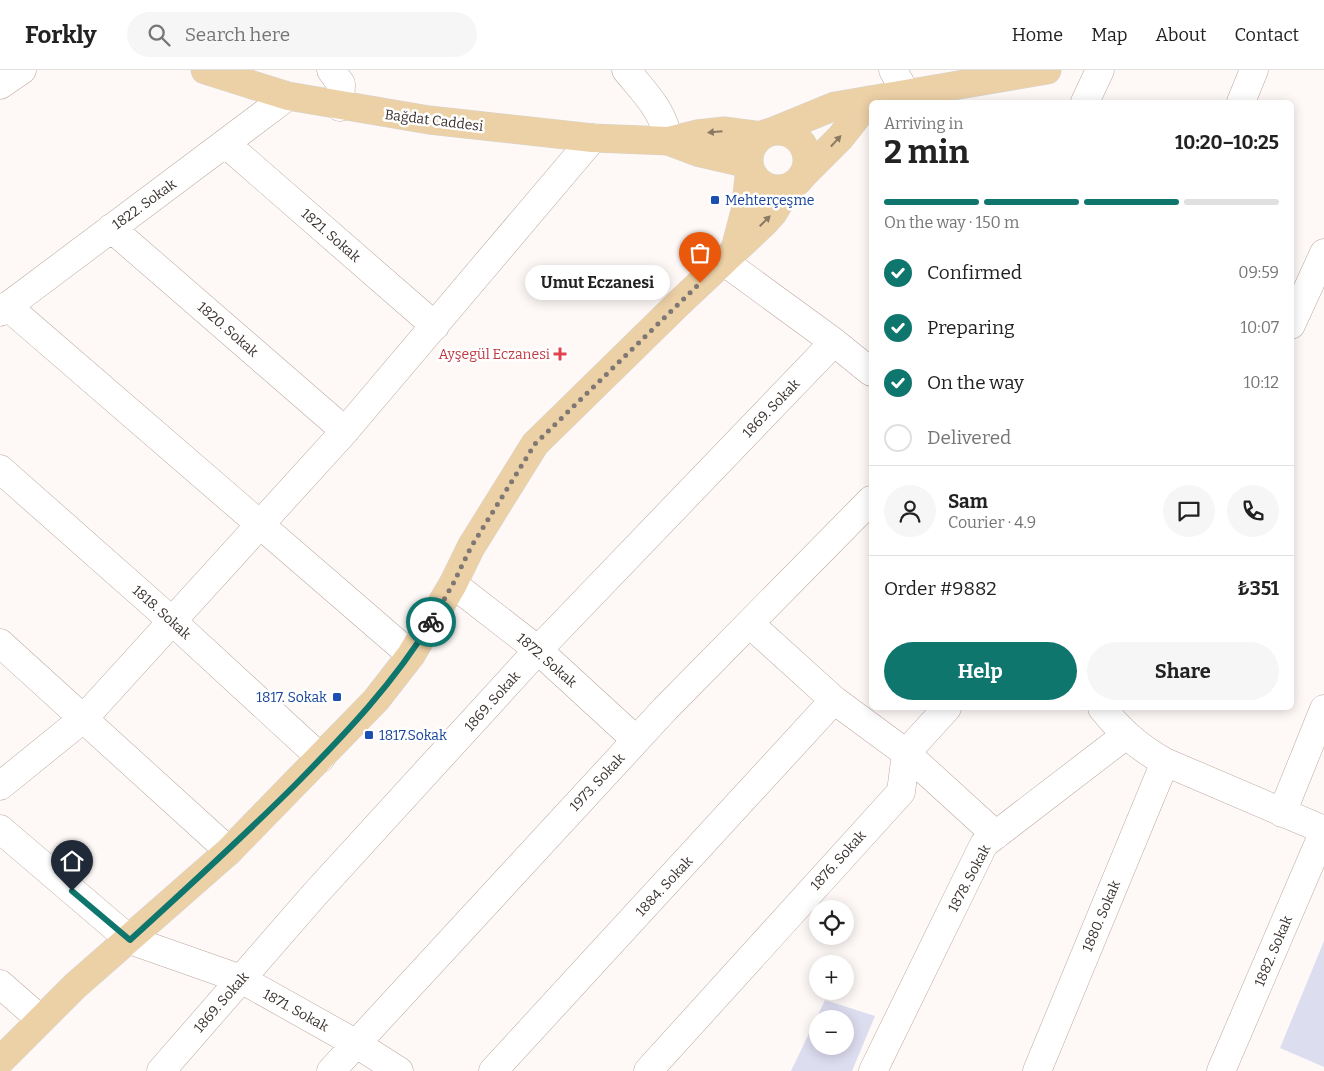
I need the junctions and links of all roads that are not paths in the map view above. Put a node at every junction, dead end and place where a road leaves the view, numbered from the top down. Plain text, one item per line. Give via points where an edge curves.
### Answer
1 (22, 70) edge
2 (206, 70) edge
3 (331, 70) edge
4 (626, 70) edge
5 (1047, 70) edge
6 (1100, 70) edge
7 (1254, 70) edge
8 (0, 85) edge
9 (902, 88) edge
10 (288, 96) junction
11 (869, 100) edge
12 (870, 100) edge
13 (1086, 100) edge
14 (1242, 100) edge
15 (869, 101) edge
16 (340, 107) junction
17 (768, 134) junction
18 (593, 138) junction
19 (668, 141) junction
20 (226, 144) junction
21 (750, 167) junction
22 (795, 182) junction
23 (110, 228) junction
24 (1324, 253) edge
25 (729, 255) junction
26 (4, 309) edge
27 (1294, 318) edge
28 (436, 326) junction
29 (834, 342) junction
30 (869, 370) edge
31 (345, 431) junction
32 (0, 469) edge
33 (869, 502) edge
34 (261, 524) junction
35 (453, 584) junction
36 (172, 621) junction
37 (750, 624) junction
38 (0, 643) edge
39 (538, 650) junction
40 (411, 655) junction
41 (834, 700) junction
42 (1324, 708) edge
43 (945, 710) edge
44 (1114, 717) edge
45 (84, 718) junction
46 (636, 740) junction
47 (906, 753) junction
48 (321, 758) junction
49 (1165, 762) junction
50 (0, 786) edge
51 (1282, 813) junction
52 (0, 829) edge
53 (1324, 830) edge
54 (996, 835) junction
55 (229, 851) junction
56 (130, 940) junction
57 (241, 979) junction
58 (0, 984) edge
59 (40, 1019) junction
60 (355, 1043) junction
61 (0, 1061) edge
62 (161, 1071) edge
63 (332, 1071) edge
64 (399, 1071) edge
65 (493, 1071) edge
66 (648, 1071) edge
67 (873, 1071) edge
68 (1036, 1071) edge
69 (1221, 1071) edge

1 - 8 street
2 - 10 main road, Bağdat Caddesi
3 - 16 street via 341,84
4 - 19 street via 661,114 667,127
5 - 9 main road
6 - 13 street
7 - 14 street
9 - 12 main road
10 - 16 main road, Bağdat Caddesi
10 - 20 street, 1822. Sokak
11 - 17 main road via 822,110
22 -> 15 main road via 840,138
16 - 18 main road, Bağdat Caddesi
17 -> 19 main road, Bağdat Caddesi via 724,131
17 - 21 main road via 752,147
17 - 22 main road via 793,135 800,141 807,159
18 - 19 main road, Bağdat Caddesi
18 - 28 street
19 - 21 main road, Bağdat Caddesi
20 - 23 street, 1822. Sokak
20 - 28 street, 1821. Sokak
21 - 22 main road via 761,184 779,190
21 - 25 main road via 745,211
25 -> 22 main road via 773,213
23 - 26 street, 1822. Sokak
23 - 31 street, 1820. Sokak
24 - 27 street
25 - 29 street
25 - 35 main road via 535,444 471,547
26 - 34 street
28 - 31 street
29 - 30 street
29 - 39 street, 1869. Sokak
31 - 34 street
32 - 36 street, 1818. Sokak
33 - 37 street, 1973. Sokak
34 - 36 street
34 - 40 street
35 - 39 street, 1872. Sokak
35 - 40 main road
36 - 45 street
36 - 48 street, 1818. Sokak
37 - 41 street
37 - 46 street, 1973. Sokak
38 - 45 street
39 - 46 street, 1872. Sokak
39 - 57 street, 1869. Sokak
40 - 48 main road via 376,700
41 - 47 street
41 - 65 street, 1884. Sokak
42 - 51 street
43 - 47 street
44 - 49 street via 1145,751
44 - 54 street, 1878. Sokak
45 - 50 street
45 - 55 street
46 - 60 street, 1973. Sokak
47 - 54 street
47 - 66 street, 1876. Sokak via 901,792
48 - 55 main road
49 - 51 street
49 - 68 street, 1880. Sokak
51 - 53 street
52 - 56 street
53 - 69 street, 1882. Sokak
54 - 67 street, 1878. Sokak via 984,844
55 - 56 main road
56 - 57 street, 1871. Sokak
56 - 59 main road
57 - 60 street, 1871. Sokak
57 - 62 street, 1869. Sokak
58 - 59 street
59 - 61 main road
60 - 63 street, 1973. Sokak
60 - 64 street, 1871. Sokak

